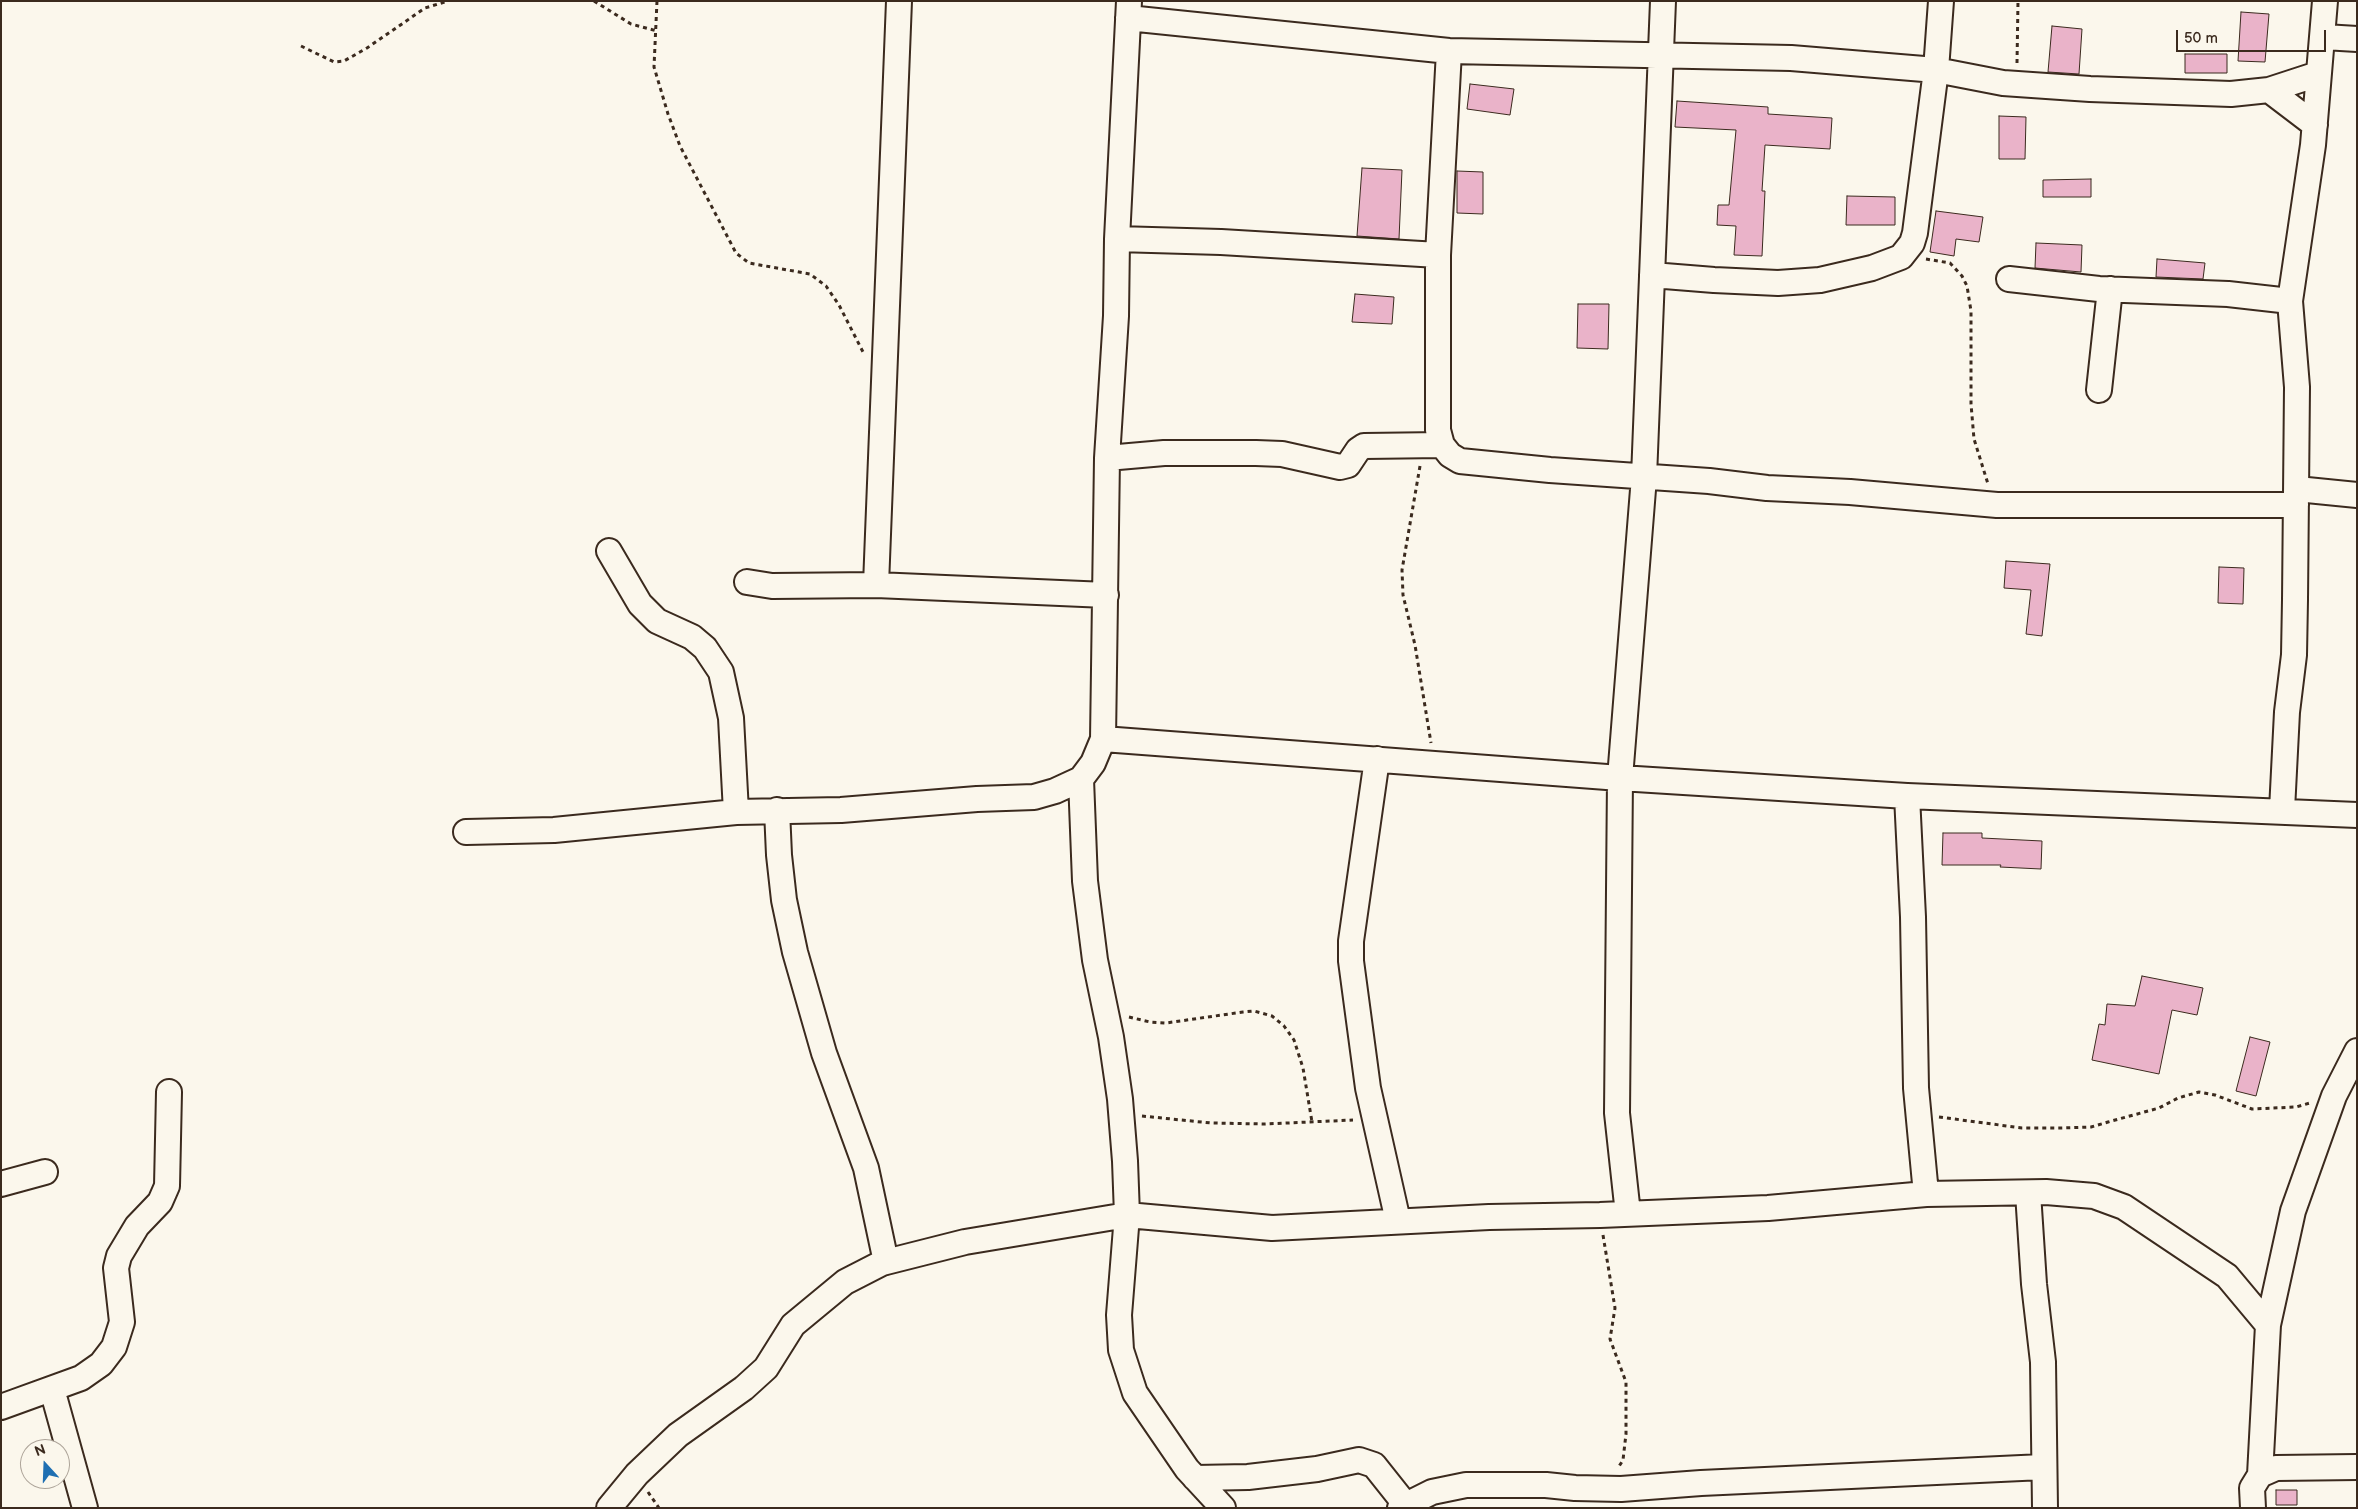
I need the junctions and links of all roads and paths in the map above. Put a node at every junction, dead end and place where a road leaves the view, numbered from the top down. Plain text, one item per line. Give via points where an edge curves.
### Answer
1 (448, 1) edge
2 (594, 1) edge
3 (657, 1) edge
4 (899, 1) edge
5 (1663, 1) edge
6 (1941, 1) edge
7 (2018, 1) edge
8 (2325, 1) edge
9 (1128, 10) edge
10 (657, 31) junction
11 (2324, 37) junction
12 (2357, 39) edge
13 (301, 46) dead end
14 (1449, 51) junction
15 (1661, 54) junction
16 (1936, 70) junction
17 (2318, 74) junction
18 (2017, 84) junction
19 (2269, 90) junction
20 (2315, 125) junction
21 (1118, 239) junction
22 (1438, 255) junction
23 (1901, 257) junction
24 (1652, 275) junction
25 (2009, 279) dead end
26 (2110, 289) junction
27 (2290, 301) junction
28 (864, 356) dead end
29 (2099, 390) dead end
30 (1433, 445) junction
31 (1107, 458) junction
32 (1644, 477) junction
33 (2357, 495) edge
34 (2296, 497) junction
35 (1997, 505) junction
36 (609, 551) dead end
37 (747, 582) dead end
38 (876, 585) junction
39 (1106, 595) junction
40 (1102, 739) junction
41 (1377, 759) junction
42 (1434, 763) junction
43 (1620, 778) junction
44 (1082, 779) junction
45 (1907, 796) junction
46 (777, 810) junction
47 (2282, 810) junction
48 (736, 812) junction
49 (2357, 815) edge
50 (466, 832) dead end
51 (1106, 1012) junction
52 (2357, 1051) edge
53 (169, 1092) dead end
54 (2334, 1096) junction
55 (1919, 1112) junction
56 (1121, 1113) junction
57 (1374, 1119) junction
58 (1312, 1122) junction
59 (45, 1172) dead end
60 (1, 1184) edge
61 (2028, 1193) junction
62 (1926, 1194) junction
63 (1628, 1214) junction
64 (1127, 1215) junction
65 (1600, 1215) junction
66 (1398, 1221) junction
67 (886, 1262) junction
68 (2268, 1325) junction
69 (52, 1389) junction
70 (1, 1407) edge
71 (2043, 1467) junction
72 (2357, 1467) edge
73 (2260, 1475) junction
74 (1196, 1478) junction
75 (1611, 1489) junction
76 (1402, 1506) edge
77 (85, 1508) edge
78 (609, 1508) edge
79 (1223, 1508) edge
80 (2045, 1508) edge
81 (2253, 1508) edge

1 - 13 path via 425,8 344,61 334,62
2 - 10 path via 631,24
3 - 10 path
4 - 38 street
5 - 15 street
6 - 16 street
7 - 18 path
8 - 11 street
9 - 14 street
9 - 21 street
10 - 28 path via 654,66 668,114 680,146 736,253 749,263 810,274 826,286
11 - 12 street
11 - 17 street
14 - 15 street
14 - 22 street
15 - 16 street via 1791,58
15 - 24 street
16 - 18 street
16 - 23 street via 1915,233
17 - 19 street
17 - 20 street
18 - 19 street via 2231,94
19 - 20 street
20 - 27 street
21 - 22 street
21 - 31 street
22 - 30 street via 1438,430
23 - 24 street via 1872,268 1820,280 1778,283
23 - 35 path via 1950,263 1967,286 1971,311 1974,439
24 - 32 street
25 - 26 street
26 - 27 street via 2228,294
26 - 29 street
27 - 34 street via 2297,387
30 - 31 street via 1364,446 1348,465 1340,466 1282,454 1256,453 1164,453
30 - 32 street via 1460,461
30 - 42 path via 1402,570 1403,595 1415,645
31 - 39 street
32 - 35 street
32 - 43 street
33 - 34 street
34 - 35 street
34 - 47 street via 2294,655 2287,712
36 - 48 street via 640,604 657,621 692,637 705,648 721,672 731,718
37 - 38 street via 772,586
38 - 39 street
39 - 40 street
40 - 41 street
40 - 44 street via 1093,763
41 - 42 street
41 - 57 street via 1351,942 1354,986
42 - 43 street
43 - 45 street
43 - 63 street via 1617,1113
44 - 46 street via 1034,797 841,810
44 - 51 street via 1084,881
45 - 47 street
45 - 55 street
46 - 48 street
46 - 67 street via 778,855 795,952 824,1053 866,1168
47 - 49 street
48 - 50 street via 554,830
51 - 56 street
51 - 58 path via 1166,1023 1254,1011 1272,1016 1294,1040 1303,1068
52 - 54 street
53 - 69 street via 167,1186 160,1202 137,1226 119,1256 116,1268 122,1322 114,1347 101,1364 81,1378
54 - 55 path via 2296,1107 2252,1109 2199,1092 2159,1108 2091,1127 2022,1128 1994,1122 1954,1120
54 - 68 street via 2293,1211
55 - 62 street
56 - 58 path via 1211,1123
56 - 64 street
57 - 58 path
57 - 66 street
59 - 60 street
61 - 62 street
61 - 68 street via 2094,1196 2124,1207 2227,1276
61 - 71 street via 2034,1284 2044,1362
62 - 63 street via 1768,1208
63 - 65 street
64 - 66 street via 1272,1228
64 - 67 street via 965,1242
64 - 74 street via 1119,1315 1121,1350 1135,1393
65 - 66 street
65 - 75 path via 1615,1308 1610,1339 1626,1382 1628,1409 1623,1460
67 - 78 street via 845,1282 793,1325 766,1368 671,1441 637,1474
68 - 73 street
69 - 70 street
69 - 77 street
71 - 75 street
71 - 80 street
72 - 73 street via 2276,1468
73 - 81 street via 2252,1488
74 - 76 street via 1257,1476 1360,1460 1374,1465
74 - 79 street
75 - 76 street via 1466,1485 1432,1492

